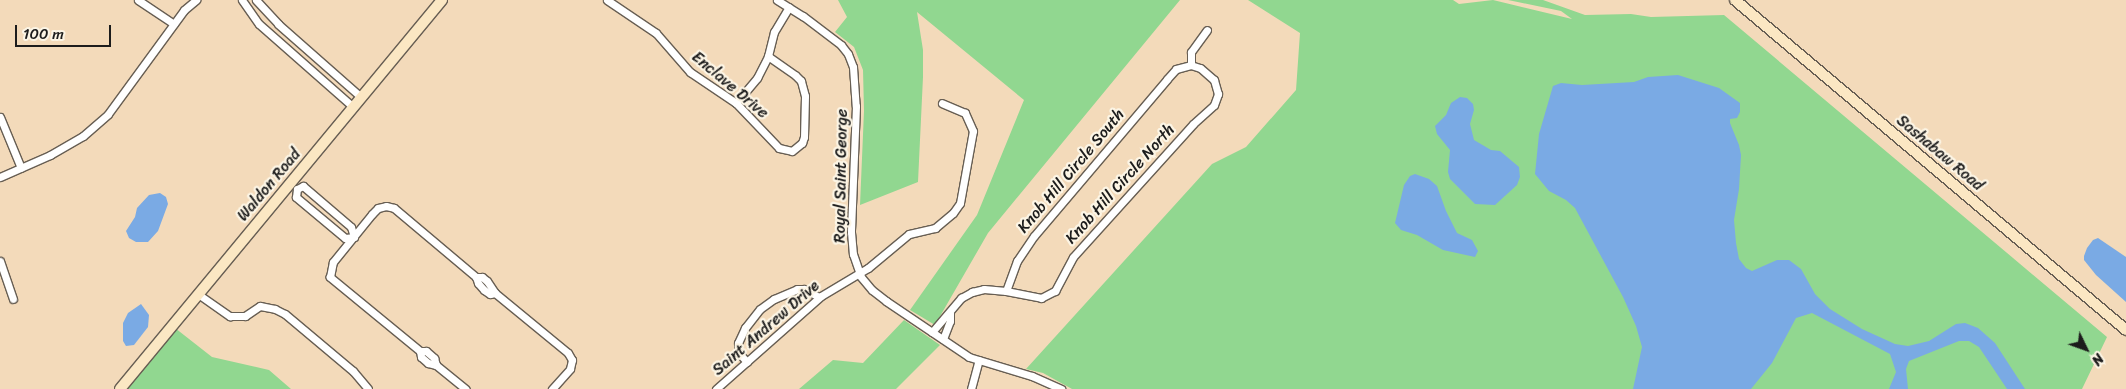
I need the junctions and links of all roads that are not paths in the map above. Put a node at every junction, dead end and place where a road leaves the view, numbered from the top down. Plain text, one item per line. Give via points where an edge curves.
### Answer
1 (138, 0) edge
2 (196, 0) edge
3 (242, 0) edge
4 (256, 0) edge
5 (442, 0) edge
6 (607, 0) edge
7 (777, 0) edge
8 (1735, 0) edge
9 (789, 7) junction
10 (174, 24) junction
11 (1207, 30) dead end
12 (303, 46) junction
13 (294, 55) junction
14 (768, 56) junction
15 (1191, 65) junction
16 (361, 97) junction
17 (942, 103) dead end
18 (736, 104) junction
19 (353, 107) junction
20 (0, 117) edge
21 (21, 168) junction
22 (0, 177) edge
23 (293, 186) junction
24 (354, 237) junction
25 (0, 260) edge
26 (859, 273) junction
27 (1006, 291) junction
28 (198, 294) junction
29 (819, 297) junction
30 (13, 299) dead end
31 (950, 312) junction
32 (2126, 330) edge
33 (932, 332) junction
34 (943, 339) junction
35 (979, 360) junction
36 (747, 362) junction
37 (120, 389) edge
38 (368, 389) edge
39 (466, 389) edge
40 (552, 389) edge
41 (716, 389) edge
42 (971, 389) edge
43 (1061, 389) edge

1 - 10 street
2 - 10 street
3 - 13 street via 259,24
4 - 12 street
5 - 16 main road, Waldon Road
6 - 18 street, Enclave Drive via 656,33 690,72
7 - 9 street, Royal Saint George
8 - 32 main road, Sashabaw Road
9 - 14 street via 774,32
9 - 26 street, Royal Saint George via 841,45 853,67 856,106 851,232
10 - 21 street via 108,114 83,136 50,156
11 - 15 street via 1190,52
12 - 13 street
12 - 16 street
13 - 19 street
14 - 18 street via 757,78
14 - 18 street, Enclave Drive via 801,81 806,109 802,143 792,151 779,148
15 - 27 street, Knob Hill Circle South via 1176,70 1167,79 1034,236 1016,261
15 - 27 street, Knob Hill Circle North via 1214,80 1218,94 1214,105 1073,257 1055,291 1041,298
16 - 19 main road, Waldon Road
17 - 26 street, Saint Andrew Drive via 964,113 973,131 960,203 935,228 909,234
19 - 23 main road, Waldon Road
20 - 21 street
21 - 22 street
23 - 24 street via 303,186 351,227
23 - 24 street via 296,197 317,215 345,238
23 - 28 main road, Waldon Road
24 - 39 street via 333,262 330,277 420,351 428,363 436,365
24 - 40 street via 378,208 394,208 476,277 487,281 495,292 568,353 572,360 570,369
25 - 30 street
26 - 29 street, Saint Andrew Drive
26 - 33 street, Royal Saint George via 872,290
27 - 31 street via 984,289 972,292 961,298
28 - 37 main road, Waldon Road
28 - 38 street via 230,316 245,316 260,306 285,314 353,372
29 - 36 street, Saint Andrew Drive
29 - 36 street via 797,289 760,309 738,343 738,352
31 - 33 street
31 - 34 street
33 - 34 street, Royal Saint George
34 - 35 street, Royal Saint George
35 - 42 street
35 - 43 street, Royal Saint George
36 - 41 street, Saint Andrew Drive

